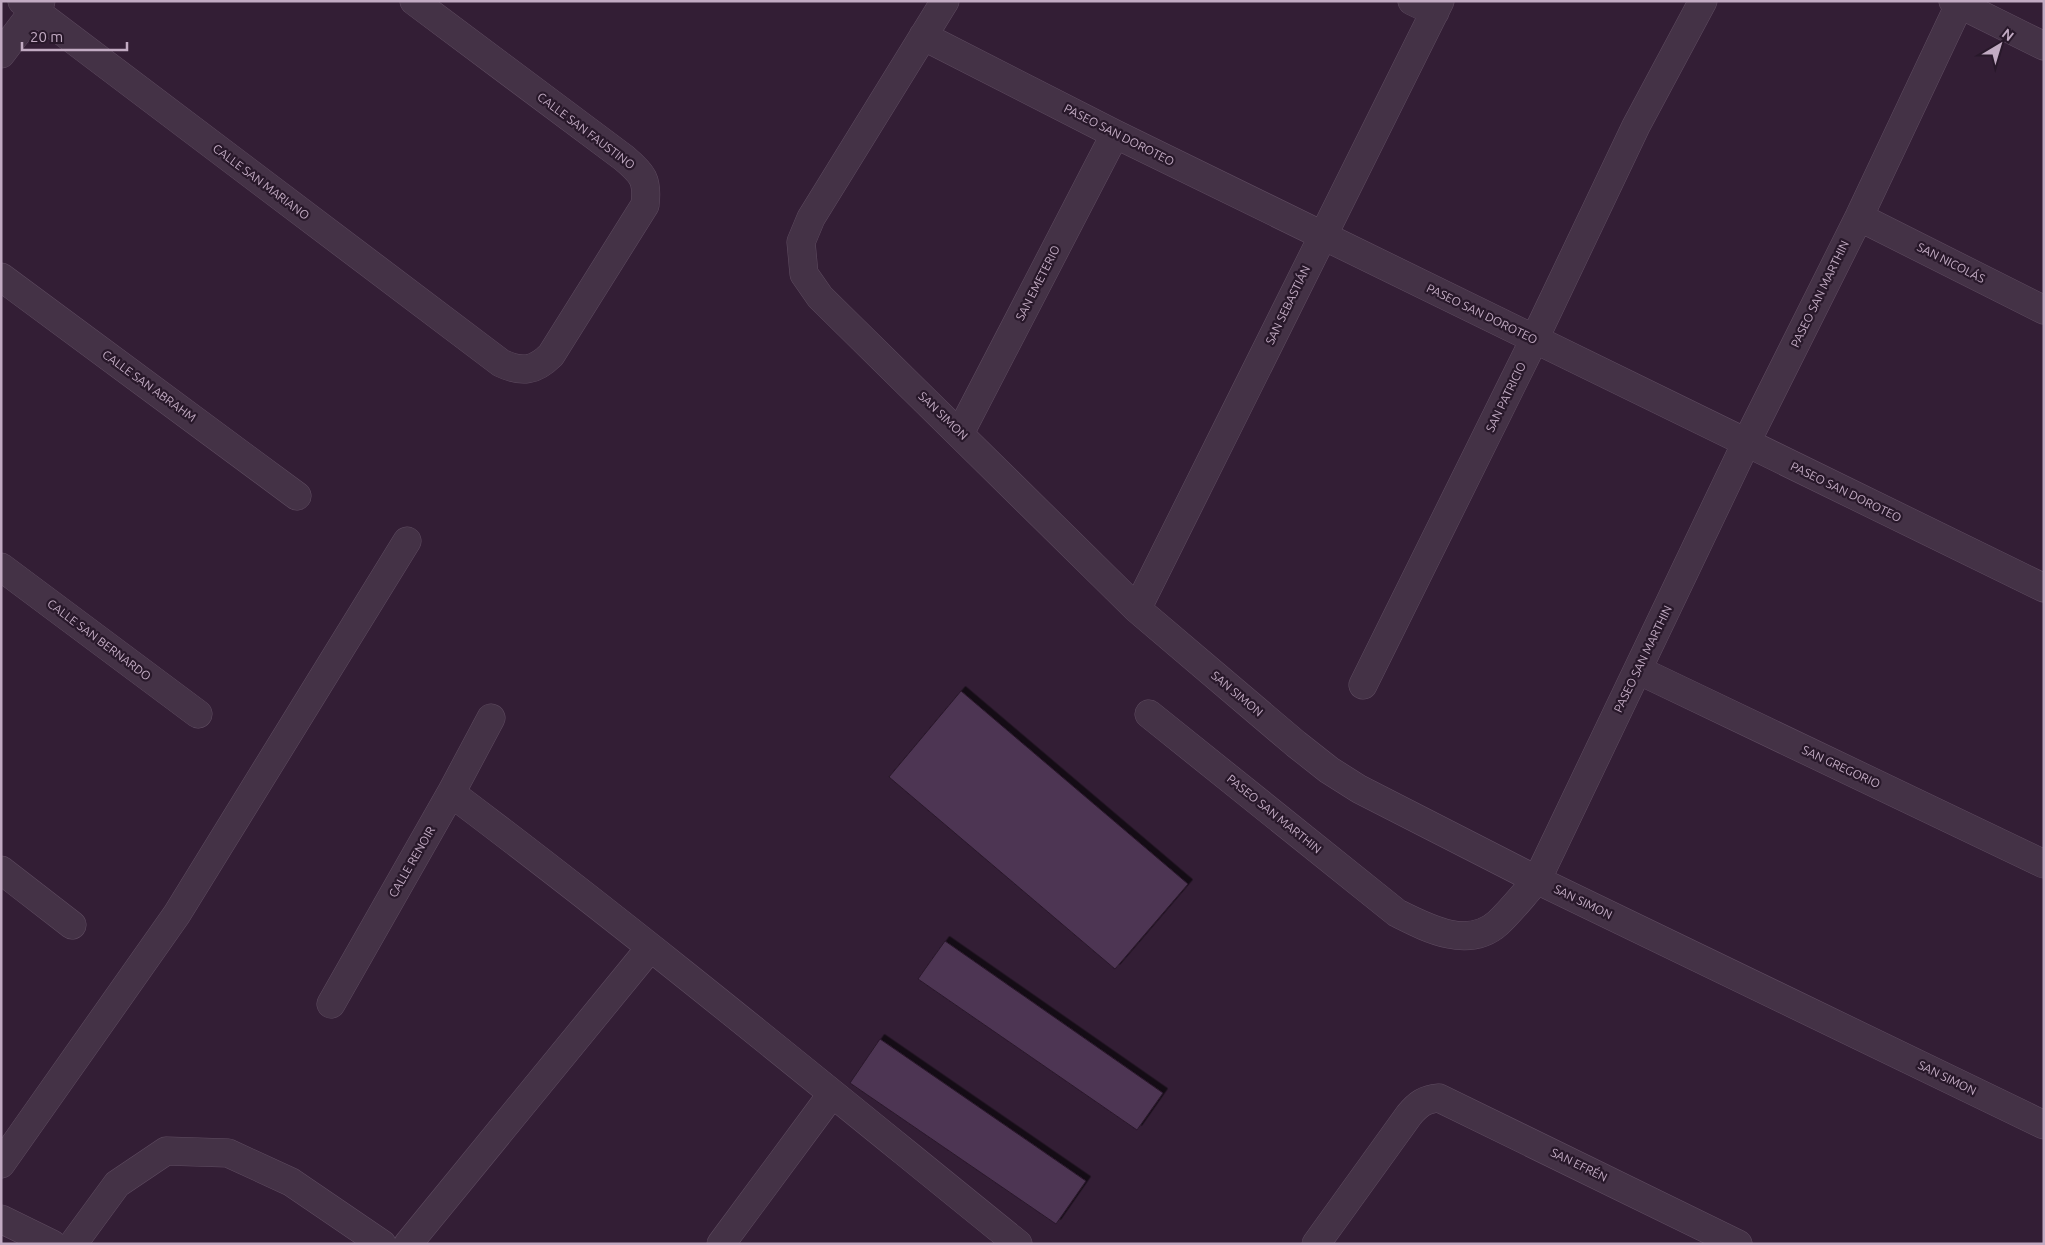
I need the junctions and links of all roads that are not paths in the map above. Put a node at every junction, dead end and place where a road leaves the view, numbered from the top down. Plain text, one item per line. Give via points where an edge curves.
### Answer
1 (414, 1) edge
2 (945, 1) edge
3 (1703, 1) edge
4 (1958, 2) edge
5 (32, 4) edge
6 (1429, 5) edge
7 (923, 36) junction
8 (2044, 46) edge
9 (1, 54) edge
10 (1115, 134) junction
11 (1858, 216) junction
12 (1323, 235) junction
13 (1, 277) edge
14 (2044, 310) edge
15 (1534, 340) junction
16 (501, 363) joint
17 (960, 433) junction
18 (1746, 443) junction
19 (297, 496) dead end
20 (407, 541) dead end
21 (1, 567) edge
22 (2044, 588) edge
23 (1137, 609) junction
24 (1638, 670) junction
25 (1363, 685) dead end
26 (198, 714) dead end
27 (1149, 714) dead end
28 (491, 718) dead end
29 (451, 793) junction
30 (2044, 864) edge
31 (1, 870) edge
32 (1537, 880) junction
33 (72, 925) dead end
34 (650, 948) junction
35 (331, 1004) dead end
36 (832, 1094) junction
37 (2044, 1125) edge
38 (1, 1164) edge
39 (1, 1218) edge
40 (52, 1244) edge
41 (73, 1244) edge
42 (382, 1244) edge
43 (408, 1244) edge
44 (721, 1244) edge
45 (1018, 1244) edge
46 (1316, 1244) edge
47 (1738, 1244) edge

1 - 16 street, CALLE SAN FAUSTINO via 624,158 644,178 647,190 645,205 551,355 535,368 512,368
2 - 7 street, SAN SIMON
3 - 15 street, SAN PATRICIO via 1636,126
4 - 8 street
4 - 11 street, PASEO SAN MARTHIN
5 - 9 street
5 - 16 street, CALLE SAN MARIANO
6 - 12 street, SAN SEBASTIÁN
7 - 10 street, PASEO SAN DOROTEO
7 - 17 street, SAN SIMON via 811,218 801,242 804,274 820,297
10 - 12 street, PASEO SAN DOROTEO
10 - 17 street, SAN EMETERIO
11 - 14 street, SAN NICOLÁS
11 - 18 street, PASEO SAN MARTHIN
12 - 15 street, PASEO SAN DOROTEO
12 - 23 street, SAN SEBASTIÁN
13 - 19 street, CALLE SAN ABRAHM
15 - 18 street, PASEO SAN DOROTEO
15 - 25 street, SAN PATRICIO
17 - 23 street, SAN SIMON
18 - 22 street, PASEO SAN DOROTEO
18 - 24 street, PASEO SAN MARTHIN
20 - 38 street via 177,914
21 - 26 street, CALLE SAN BERNARDO
23 - 32 street, SAN SIMON via 1329,770
24 - 30 street, SAN GREGORIO
24 - 32 street, PASEO SAN MARTHIN
27 - 32 street, PASEO SAN MARTHIN via 1397,913 1427,928 1453,935 1476,935 1497,924
28 - 29 street, CALLE RENOIR
29 - 34 street
29 - 35 street, CALLE RENOIR
31 - 33 street
32 - 37 street, SAN SIMON
34 - 36 street
34 - 43 street
36 - 44 street
36 - 45 street
39 - 40 street
41 - 42 street via 117,1184 166,1151 228,1153 291,1182
46 - 47 street, SAN EFRÉN via 1409,1114 1428,1099 1439,1098

